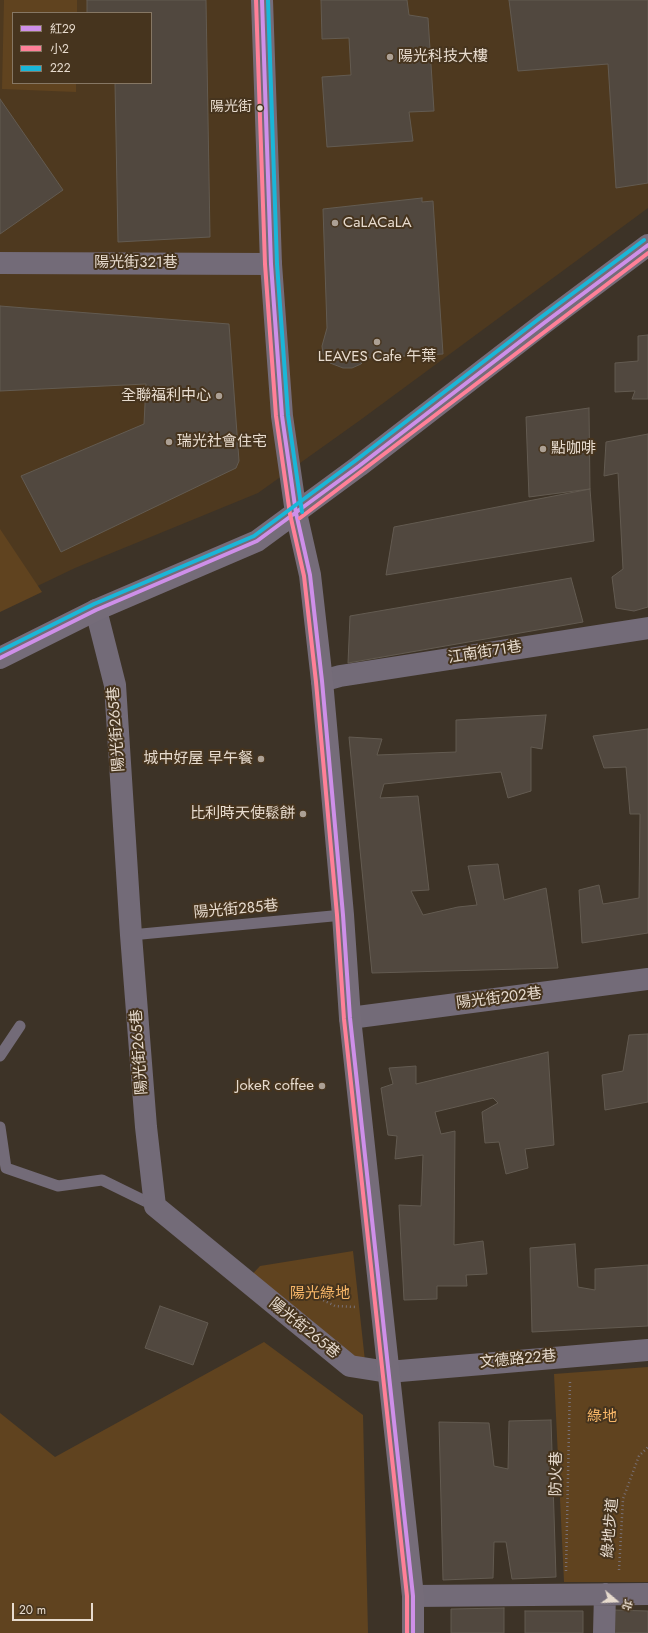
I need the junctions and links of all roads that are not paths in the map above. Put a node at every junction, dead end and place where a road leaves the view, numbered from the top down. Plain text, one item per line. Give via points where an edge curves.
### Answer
1 (262, 0) edge
2 (648, 245) edge
3 (0, 263) edge
4 (271, 264) junction
5 (296, 513) junction
6 (96, 610) junction
7 (648, 628) edge
8 (0, 658) edge
9 (322, 681) junction
10 (343, 916) junction
11 (131, 935) junction
12 (648, 979) edge
13 (350, 1018) junction
14 (20, 1026) dead end
15 (0, 1056) edge
16 (0, 1127) edge
17 (155, 1206) junction
18 (648, 1350) edge
19 (388, 1372) junction
20 (611, 1594) junction
21 (648, 1594) edge
22 (413, 1596) junction
23 (413, 1633) edge
24 (604, 1633) edge

1 - 4 street
2 - 5 street
3 - 4 street, 陽光街321巷
4 - 5 street via 282,416
5 - 6 street via 258,541
5 - 9 street via 310,575
6 - 8 street
6 - 11 street, 陽光街265巷 via 115,685
7 - 9 street, 江南街71巷 via 340,676
9 - 10 street
10 - 11 lane, 陽光街285巷
10 - 13 street
11 - 17 street, 陽光街265巷
12 - 13 street, 陽光街202巷
13 - 19 street
14 - 15 lane
16 - 17 lane via 6,1168 58,1186 102,1180
17 - 19 street, 陽光街265巷 via 350,1366
18 - 19 street, 文德路22巷
19 - 22 street
20 - 21 street
20 - 22 street
20 - 24 street
22 - 23 street

